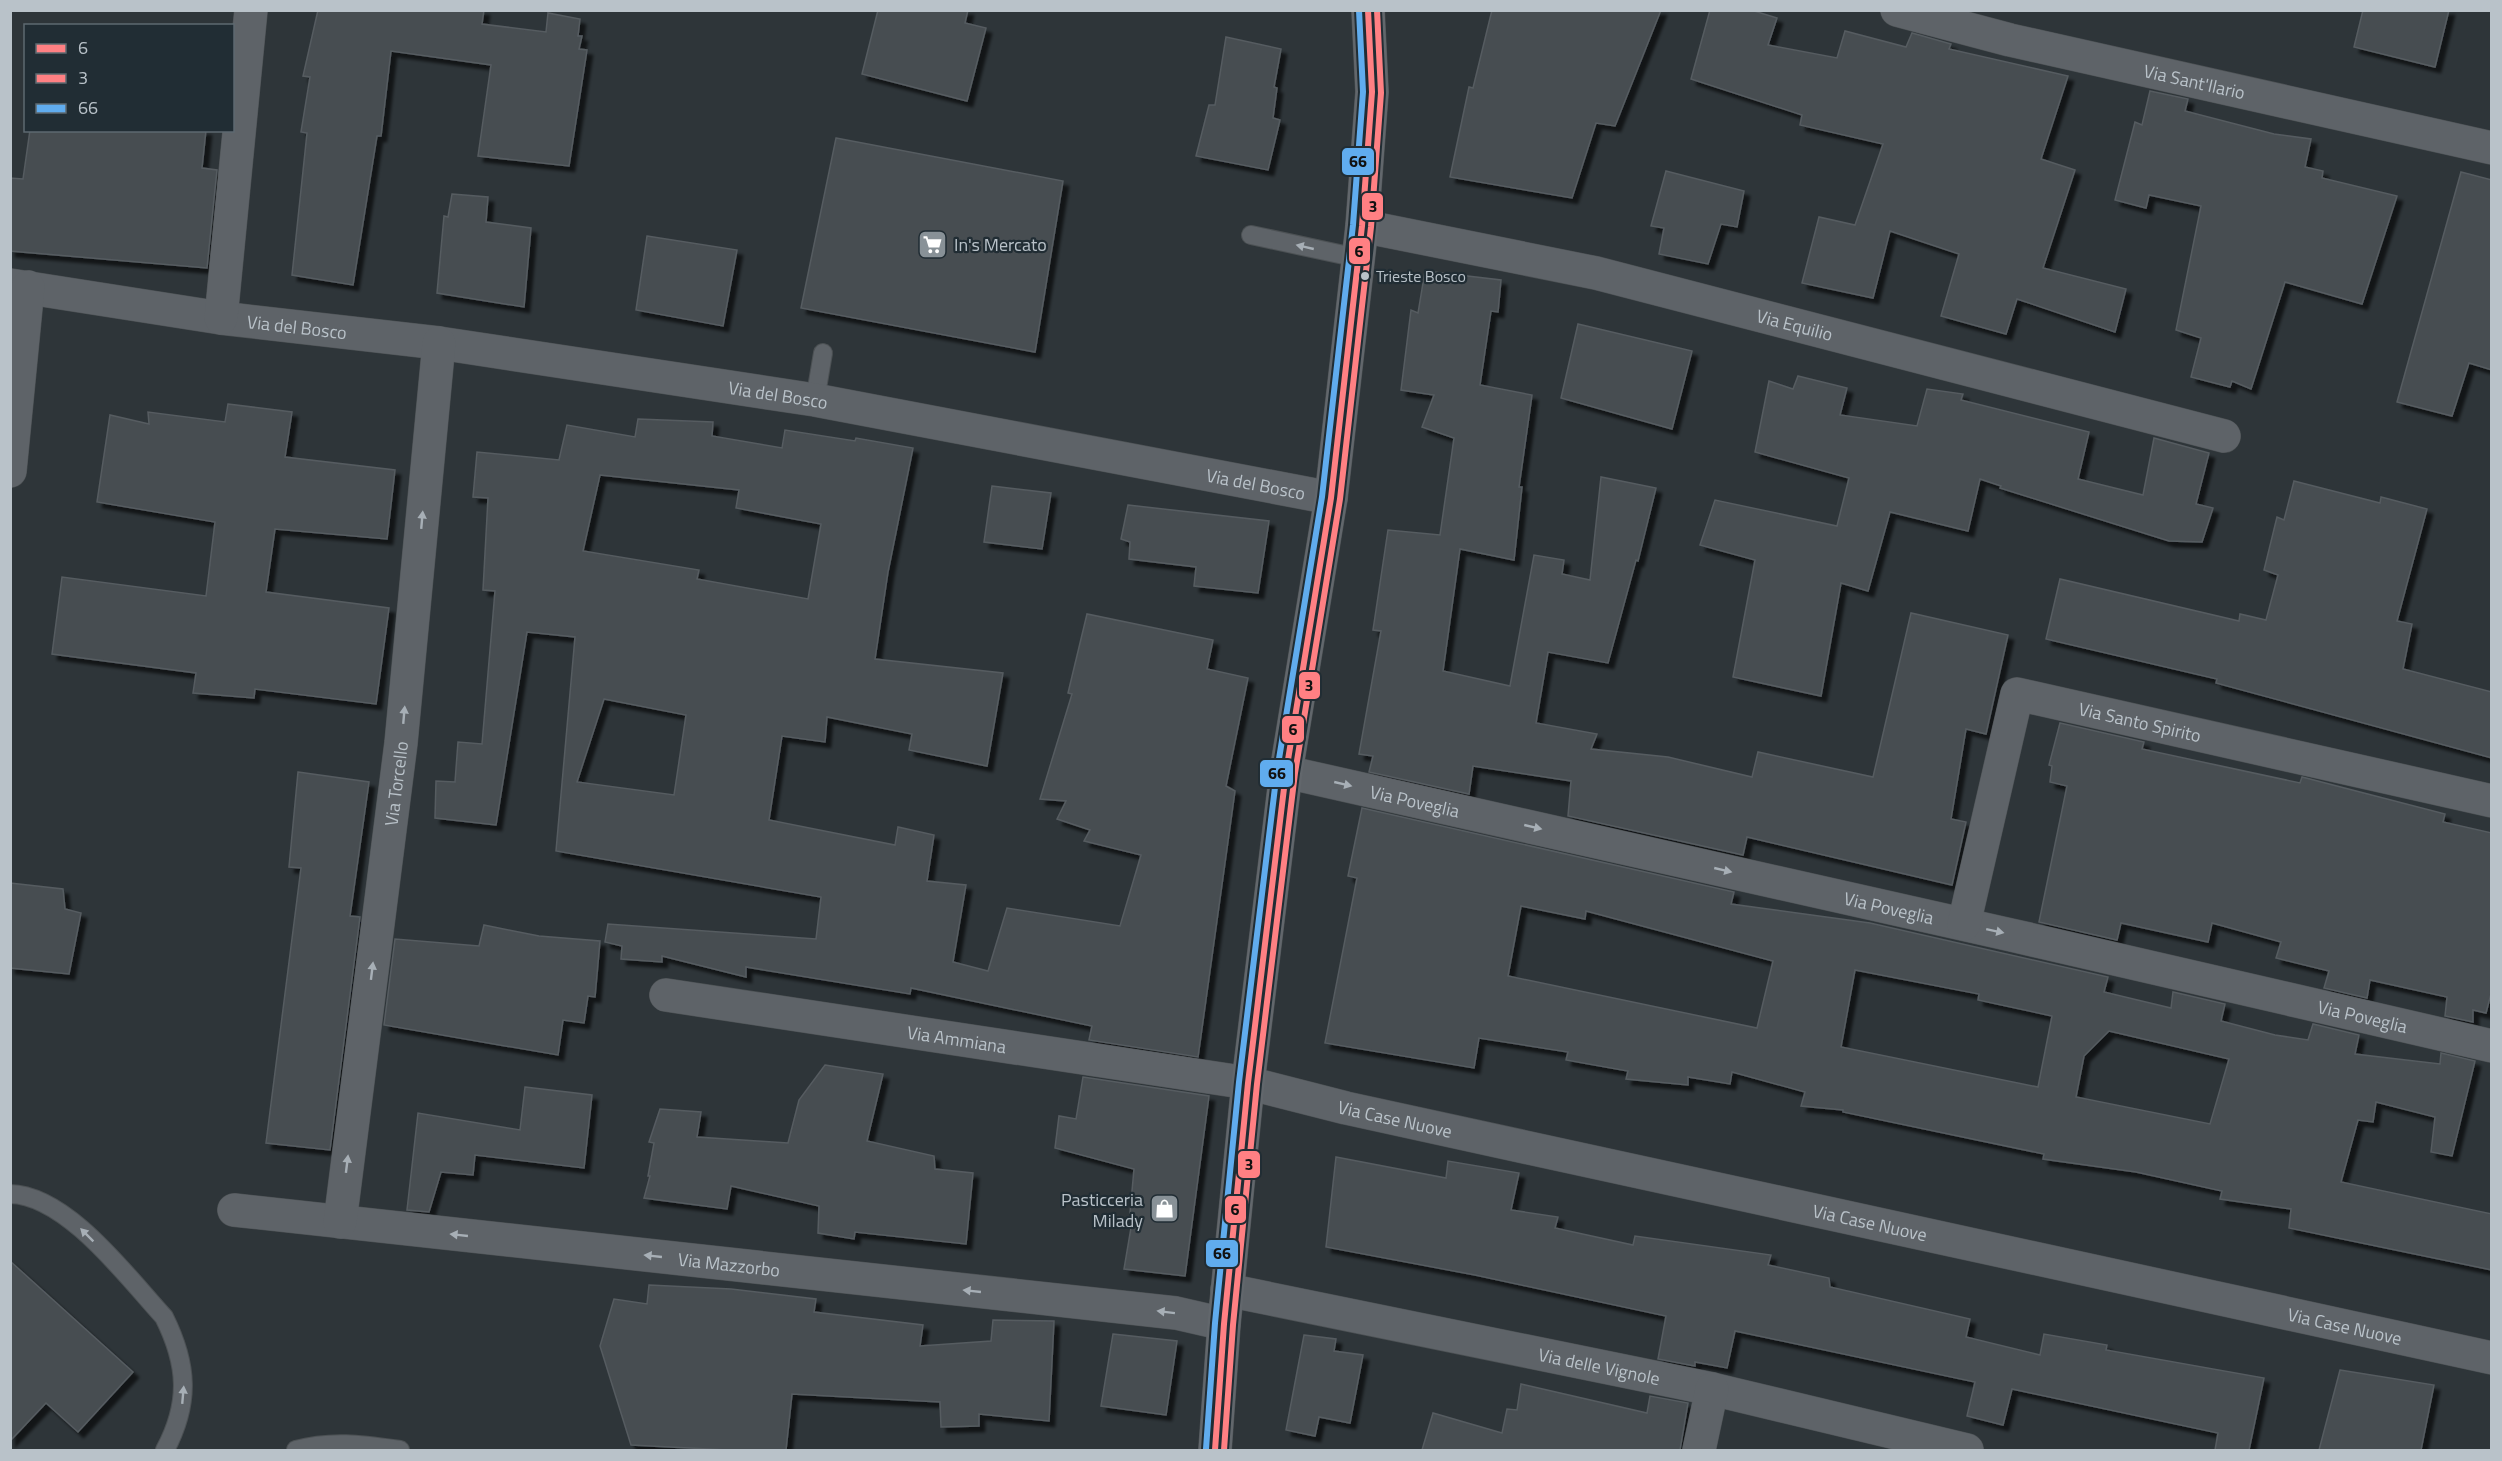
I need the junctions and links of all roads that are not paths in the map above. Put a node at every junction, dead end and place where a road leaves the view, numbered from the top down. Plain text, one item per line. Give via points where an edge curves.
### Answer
1 (251, 10) edge
2 (1368, 10) edge
3 (1897, 10) edge
4 (2492, 148) edge
5 (1362, 226) junction
6 (1251, 235) dead end
7 (1358, 258) junction
8 (19, 286) edge
9 (221, 318) junction
10 (439, 343) junction
11 (823, 353) dead end
12 (815, 400) junction
13 (2224, 436) dead end
14 (10, 471) edge
15 (1331, 498) junction
16 (1286, 772) junction
17 (2492, 801) edge
18 (1964, 924) junction
19 (666, 995) dead end
20 (2492, 1046) edge
21 (1248, 1083) junction
22 (10, 1194) edge
23 (234, 1210) dead end
24 (340, 1222) junction
25 (1227, 1290) junction
26 (1224, 1324) junction
27 (2492, 1358) edge
28 (1712, 1389) junction
29 (165, 1450) edge
30 (296, 1450) edge
31 (400, 1450) edge
32 (1215, 1450) edge
33 (1699, 1450) edge
34 (1967, 1450) edge

1 - 9 street, Via del Bosco
2 - 5 street via 1372,92
3 - 4 street, Via Sant'Ilario via 2021,43
5 - 7 street
5 - 13 street, Via Equilio via 1596,273
7 -> 6 lane
7 - 15 street
8 - 9 street, Via del Bosco
8 - 14 street
9 - 10 street, Via del Bosco
10 - 12 street, Via del Bosco
24 -> 10 street, Via Torcello via 401,743
11 - 12 lane
12 - 15 street, Via del Bosco
15 - 16 street
16 -> 18 street, Via Poveglia
16 - 21 street
17 - 18 street, Via Santo Spirito via 2017,694
18 -> 20 street, Via Poveglia
19 - 21 street, Via Ammiana
21 - 25 street
21 - 27 street, Via Case Nuove via 1346,1108
29 -> 22 lane via 180,1416 184,1379 174,1337 164,1317 71,1219 40,1199
23 - 24 street, Via Mazzorbo
26 -> 24 street, Via Mazzorbo via 1164,1312
25 - 26 street
25 - 28 street, Via delle Vignole
26 - 32 street
28 - 33 street
28 - 34 street, Via delle Vignole
30 - 31 lane via 319,1444 351,1443

